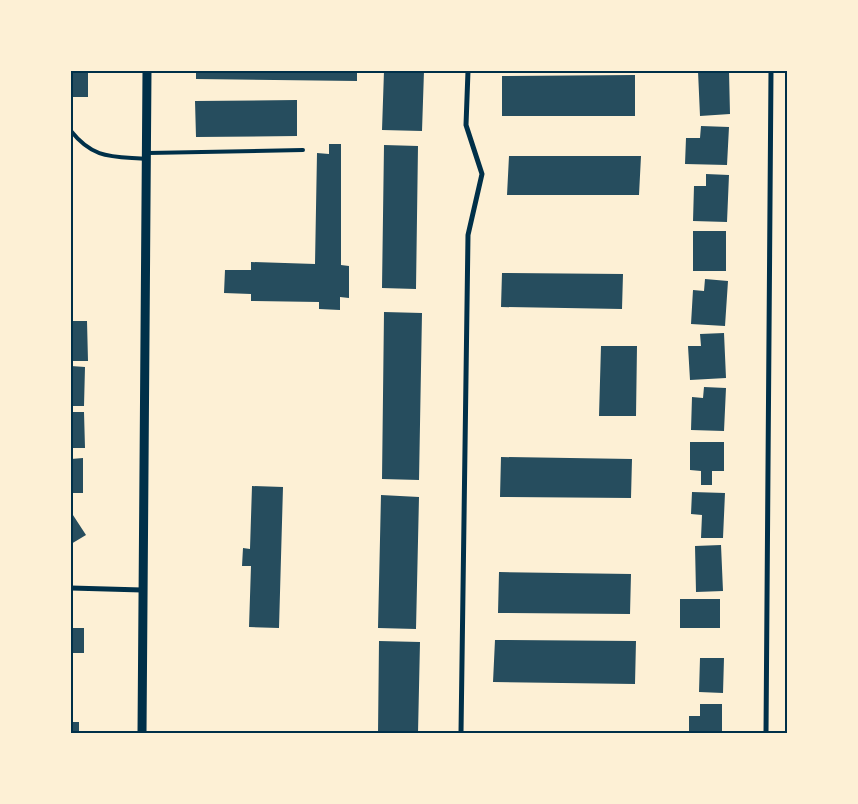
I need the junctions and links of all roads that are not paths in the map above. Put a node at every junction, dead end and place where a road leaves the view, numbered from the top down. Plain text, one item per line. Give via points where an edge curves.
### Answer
1 (147, 71) edge
2 (468, 71) edge
3 (771, 71) edge
4 (71, 131) edge
5 (303, 150) dead end
6 (147, 156) junction
7 (71, 588) edge
8 (142, 590) junction
9 (142, 733) edge
10 (461, 733) edge
11 (766, 733) edge

1 - 6 street
2 - 10 street via 466,124 482,174 468,235
3 - 11 street
4 - 6 lane via 85,146 104,156
5 - 6 lane
6 - 8 street
7 - 8 street
8 - 9 street

